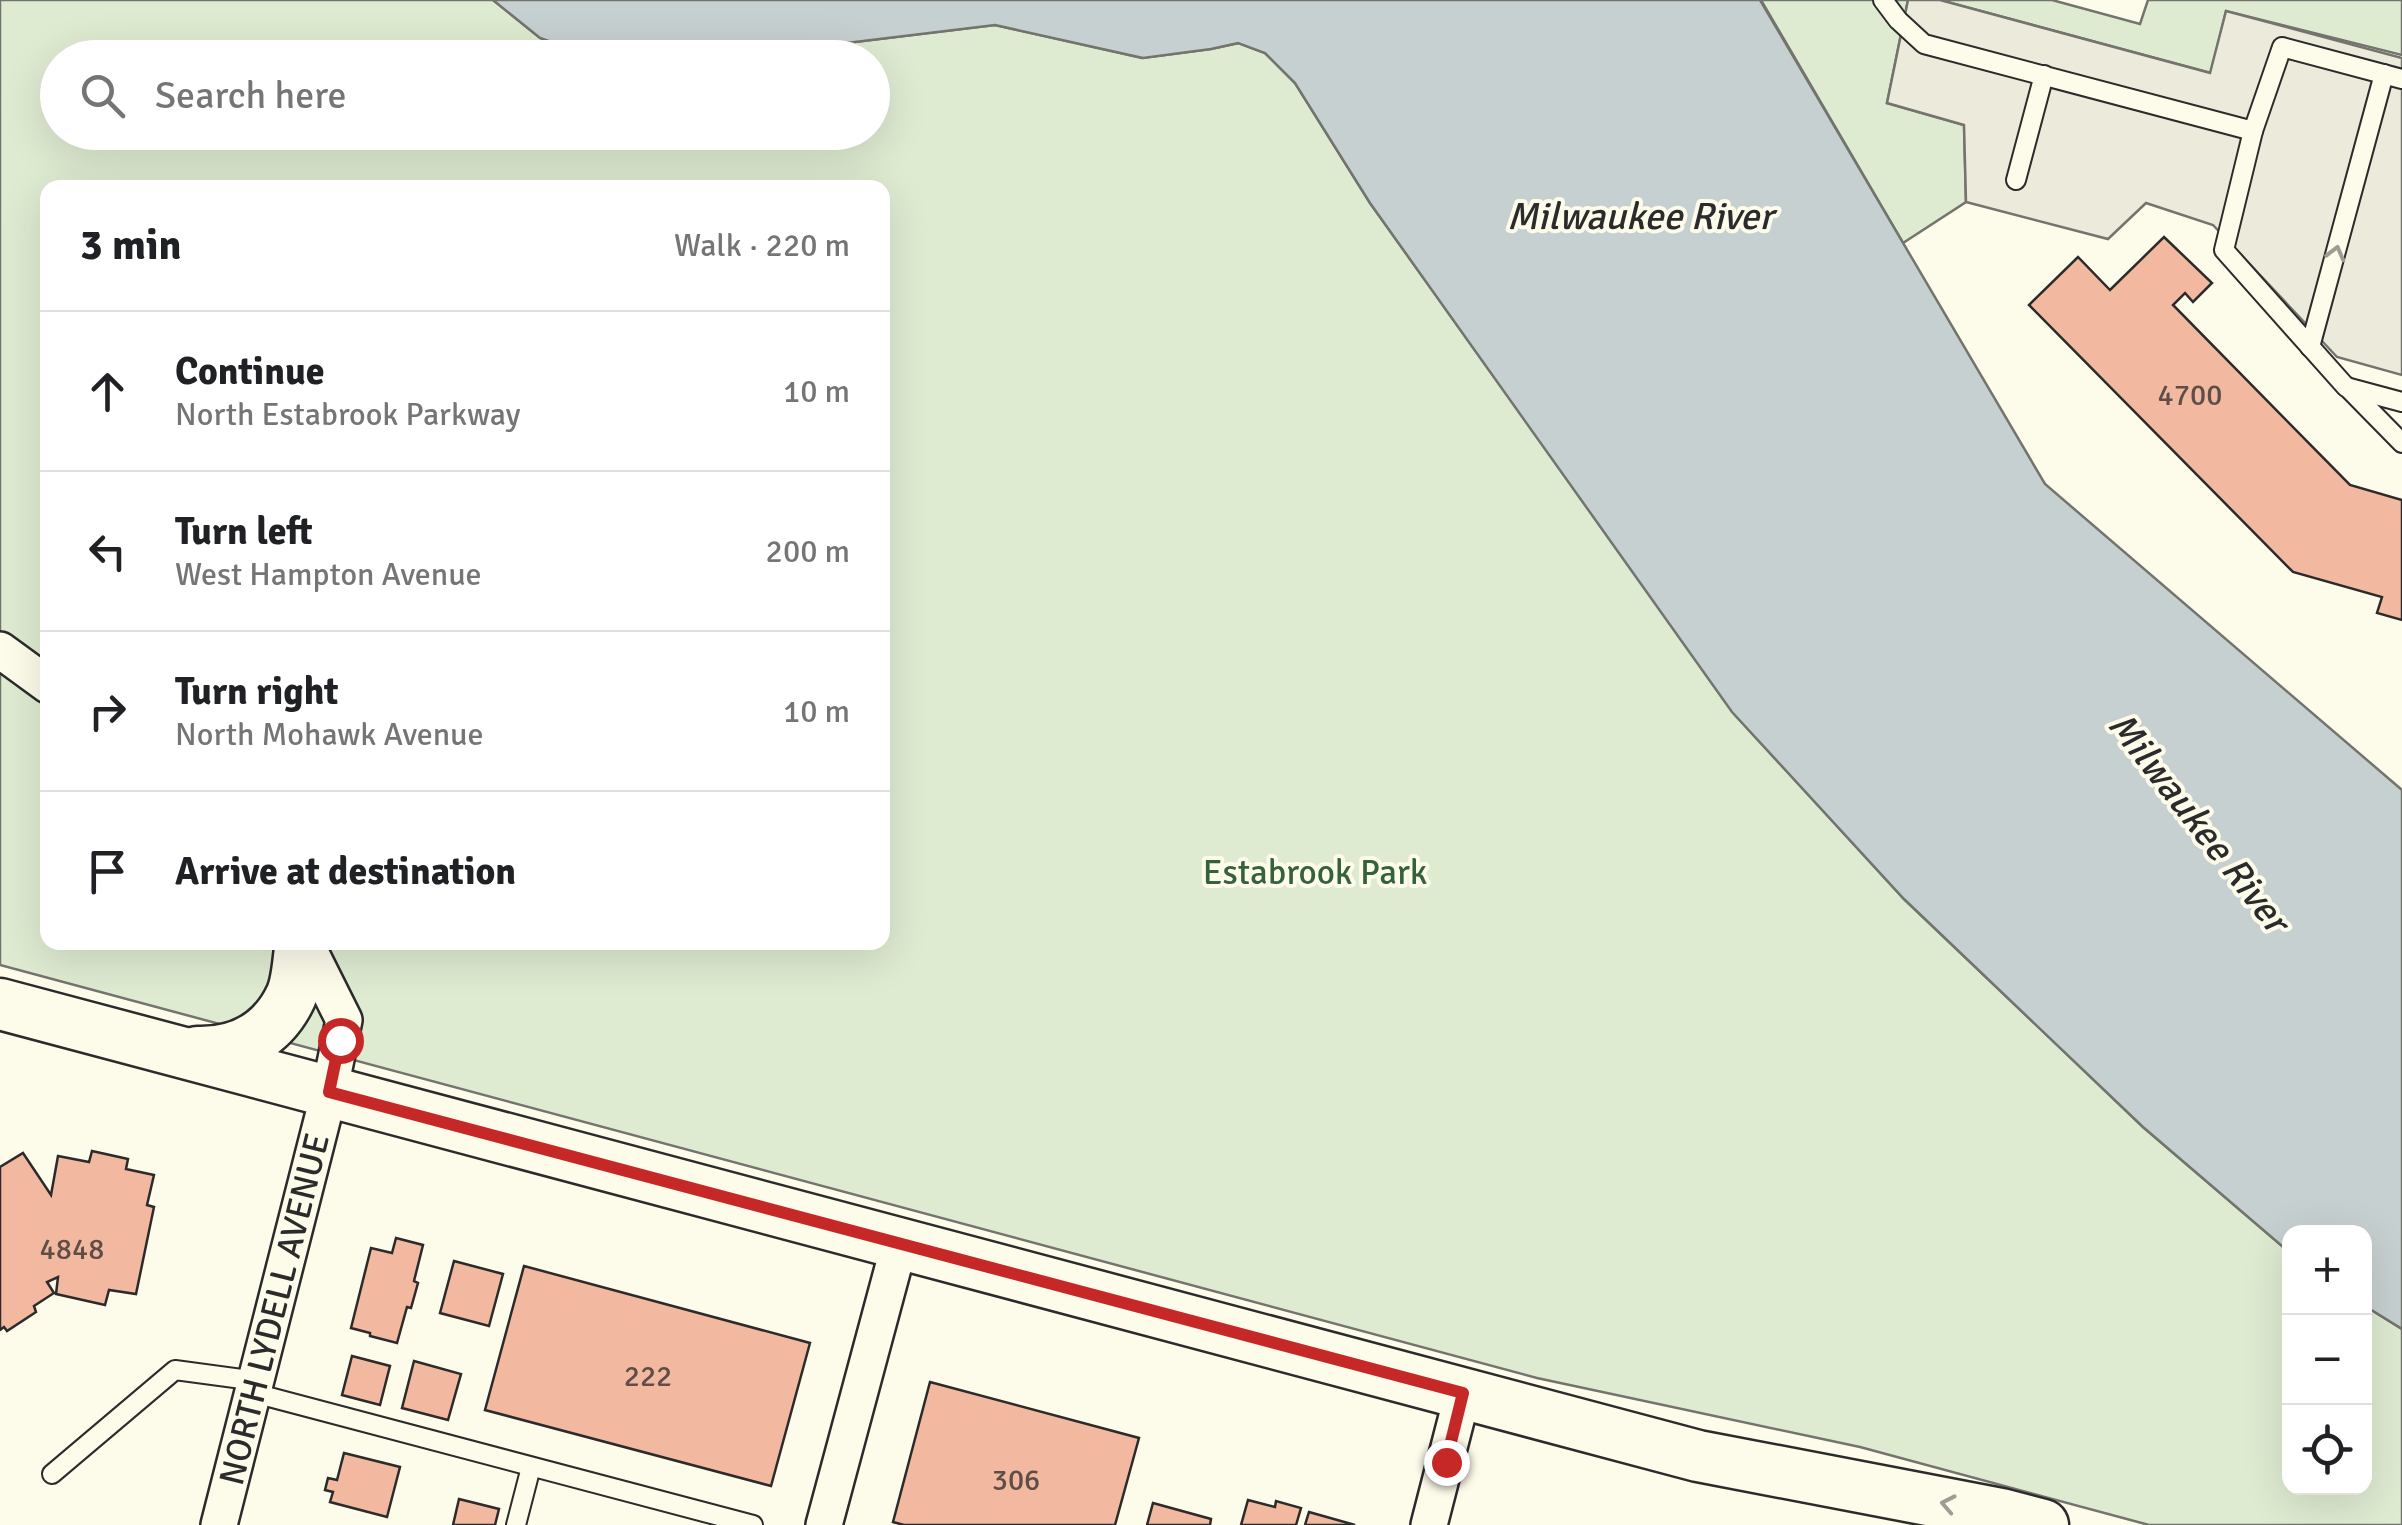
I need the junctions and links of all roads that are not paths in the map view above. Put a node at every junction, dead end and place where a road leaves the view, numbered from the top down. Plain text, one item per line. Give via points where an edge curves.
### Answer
1 (1883, 0) edge
2 (2044, 75) junction
3 (2393, 76) edge
4 (2252, 131) junction
5 (2016, 180) dead end
6 (2310, 347) junction
7 (2346, 387) junction
8 (2402, 402) edge
9 (2402, 443) edge
10 (0, 650) edge
11 (40, 679) edge
12 (301, 950) edge
13 (307, 950) edge
14 (0, 1004) edge
15 (176, 1051) junction
16 (329, 1092) junction
17 (900, 1242) junction
18 (255, 1388) junction
19 (1463, 1393) junction
20 (1698, 1456) junction
21 (531, 1466) junction
22 (52, 1474) dead end
23 (2014, 1521) edge
24 (219, 1525) edge
25 (516, 1525) edge
26 (753, 1525) edge
27 (824, 1525) edge
28 (1429, 1525) edge
29 (1874, 1525) edge

1 - 2 lane via 1924,44
2 - 4 lane
2 - 5 lane
3 - 4 lane via 2282,47
6 -> 3 lane
4 - 6 lane via 2224,250
6 - 7 lane
7 - 8 lane
7 - 9 lane
10 - 11 street
12 - 15 main road via 292,994 254,1042 214,1052
13 - 16 street, NORTH LYDELL AVENUE via 344,1020
14 - 15 main road
15 - 16 main road
16 - 17 main road
16 - 18 street, NORTH LYDELL AVENUE
17 - 19 main road
17 - 27 street
18 - 21 lane
18 - 22 lane via 175,1370
18 - 24 street, NORTH LYDELL AVENUE
19 - 20 main road
19 - 28 street
23 -> 20 main road
20 - 29 main road
21 - 25 lane
21 - 26 lane

